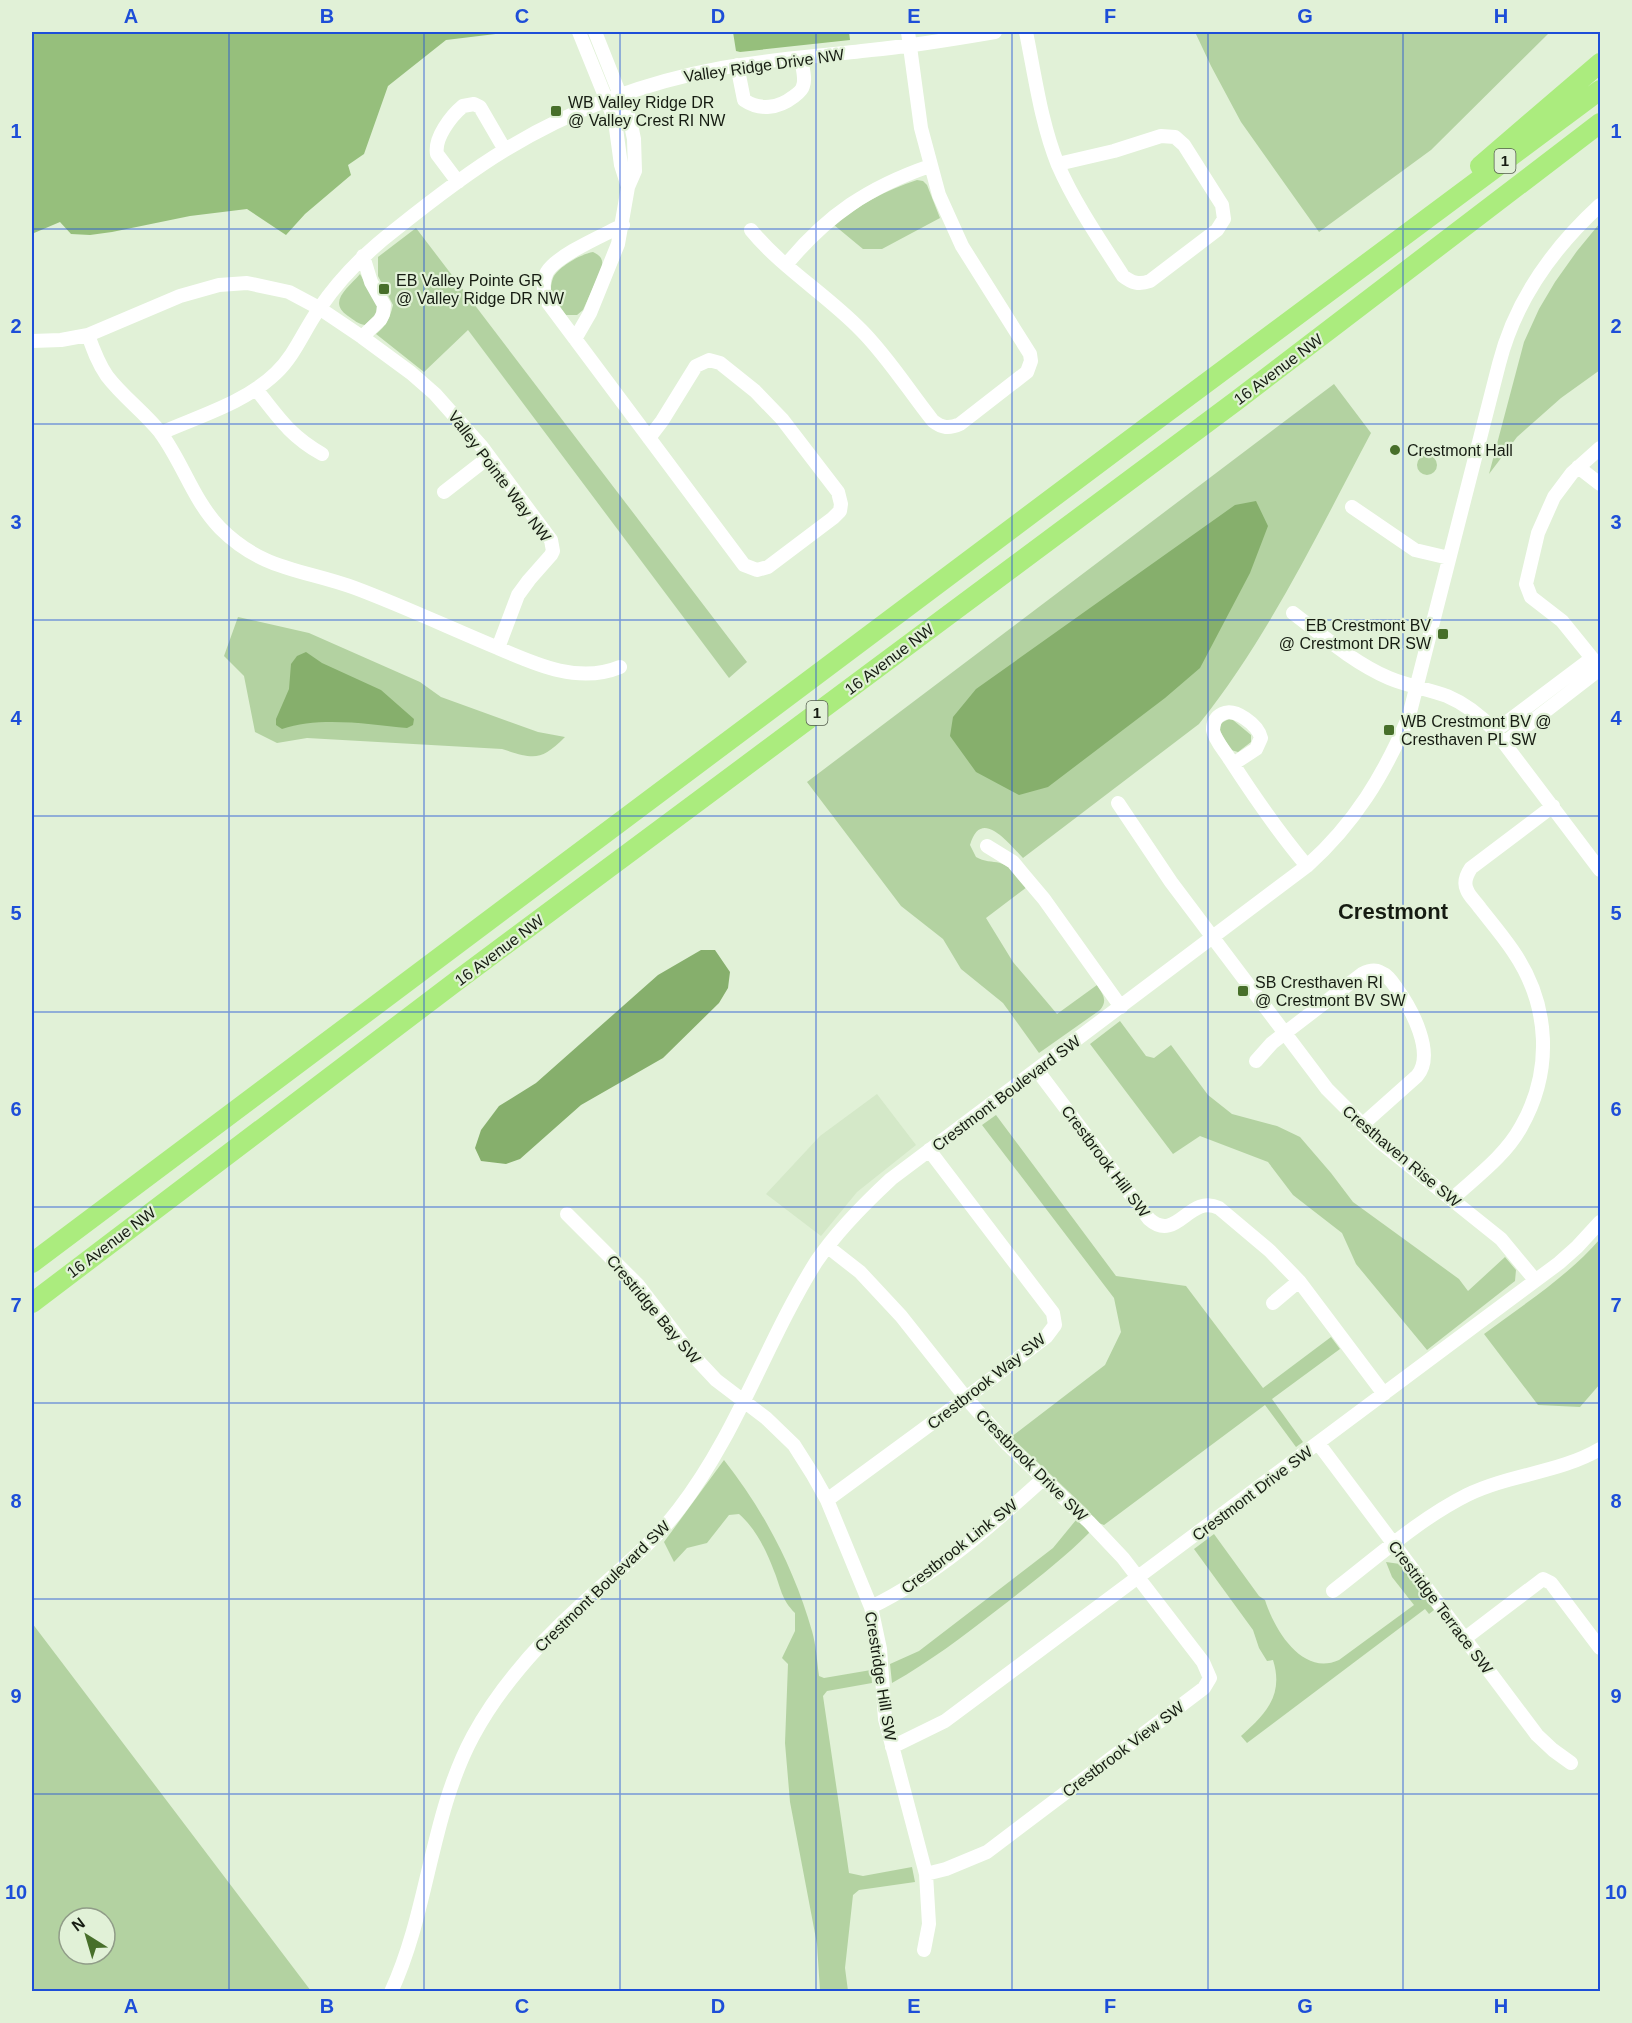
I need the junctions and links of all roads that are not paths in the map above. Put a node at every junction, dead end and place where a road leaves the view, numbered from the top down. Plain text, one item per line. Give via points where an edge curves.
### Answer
1 (579, 32) edge
2 (595, 32) edge
3 (995, 32) edge
4 (1026, 32) edge
5 (909, 39) edge
6 (801, 58) junction
7 (1600, 63) edge
8 (737, 65) junction
9 (1600, 90) edge
10 (621, 95) junction
11 (607, 100) junction
12 (1600, 123) edge
13 (504, 150) junction
14 (1058, 164) junction
15 (930, 166) junction
16 (458, 182) junction
17 (628, 187) junction
18 (1600, 204) edge
19 (623, 225) junction
20 (751, 230) dead end
21 (1410, 232) junction
22 (363, 256) junction
23 (786, 265) junction
24 (319, 308) junction
25 (88, 335) junction
26 (363, 338) junction
27 (574, 339) junction
28 (32, 341) edge
29 (256, 389) junction
30 (160, 433) junction
31 (649, 438) junction
32 (1600, 448) edge
33 (322, 454) dead end
34 (489, 457) junction
35 (1578, 466) junction
36 (1600, 484) edge
37 (444, 492) dead end
38 (1352, 507) dead end
39 (1449, 558) junction
40 (1293, 613) dead end
41 (498, 648) junction
42 (1598, 665) edge
43 (620, 667) dead end
44 (1417, 687) junction
45 (1500, 737) junction
46 (1233, 764) dead end
47 (1118, 802) dead end
48 (1553, 806) junction
49 (987, 846) dead end
50 (1307, 866) junction
51 (1600, 870) edge
52 (1212, 938) junction
53 (1121, 1007) junction
54 (1284, 1033) junction
55 (1256, 1061) dead end
56 (1037, 1070) junction
57 (1362, 1125) junction
58 (929, 1150) junction
59 (1452, 1199) junction
60 (567, 1214) dead end
61 (1600, 1222) edge
62 (828, 1246) junction
63 (32, 1263) edge
64 (1535, 1280) junction
65 (1299, 1281) junction
66 (32, 1303) edge
67 (1273, 1303) dead end
68 (1384, 1394) junction
69 (966, 1398) junction
70 (743, 1402) junction
71 (1318, 1443) junction
72 (1600, 1449) edge
73 (1043, 1479) junction
74 (827, 1500) junction
75 (1394, 1545) junction
76 (1140, 1577) junction
77 (1333, 1591) dead end
78 (872, 1606) junction
79 (1464, 1639) junction
80 (1600, 1648) edge
81 (892, 1747) junction
82 (1571, 1763) dead end
83 (926, 1874) junction
84 (924, 1950) dead end
85 (391, 1992) edge

1 - 11 street
2 - 10 street
3 - 5 street, Valley Ridge Drive NW
4 - 14 street
5 - 6 street, Valley Ridge Drive NW
5 - 15 street
6 - 8 street, Valley Ridge Drive NW
6 - 8 street via 802,89 775,107 744,100
7 - 21 highway via 1501,147
8 - 10 street, Valley Ridge Drive NW
9 - 21 highway, 16 Avenue NW / 1
10 - 11 street, Valley Ridge Drive NW
10 - 17 street via 635,147 635,171
11 - 13 street, Valley Ridge Drive NW
11 - 17 street
12 - 66 highway, 16 Avenue NW / 1 via 1236,401 458,980
13 - 16 street, Valley Ridge Drive NW
13 - 16 street via 480,107 463,106 436,149
14 - 14 street via 1166,135 1175,137 1222,205 1224,219 1217,230 1150,281 1134,283 1123,276 1092,228
15 - 23 street via 897,177 852,202 814,233
15 - 23 street via 962,246 1031,361 1027,372 960,423 945,428 933,421 861,330
16 - 22 street, Valley Ridge Drive NW
17 - 19 street
18 - 39 street, Crestmont Boulevard SW via 1552,256 1512,324
19 - 27 street via 605,279
19 - 27 street via 555,263 545,277 546,300
20 - 23 street
21 - 63 highway, 16 Avenue NW / 1
22 - 24 street, Valley Ridge Drive NW
22 - 26 street via 384,305 380,320
24 - 25 street, Valley Pointe Way NW via 289,292 260,285 219,285 180,296
24 - 26 street, Valley Pointe Way NW
24 - 29 street, Valley Ridge Drive NW via 284,364
25 - 28 street, Valley Pointe Way NW
25 - 30 street via 108,376
26 - 34 street, Valley Pointe Way NW via 435,394
27 - 31 street
29 - 30 street, Valley Ridge Drive NW
29 - 33 street via 289,431
30 - 41 street via 203,508 248,551 291,571 356,589
31 - 31 street via 696,366 705,360 716,361 755,391 782,419 838,492 841,508 834,518 768,567 751,569 744,565
32 - 35 street
34 - 37 street
34 - 41 street, Valley Pointe Way NW via 553,544 549,559 529,580 513,606
35 - 36 street
35 - 42 street via 1554,497 1544,519 1526,584 1531,597 1562,621
38 - 39 street via 1415,550
39 - 44 street, Crestmont Boulevard SW
40 - 44 street via 1365,665 1388,678
41 - 43 street via 551,669 587,675
42 - 45 street
44 - 45 street via 1460,702
44 - 50 street, Crestmont Boulevard SW via 1409,716 1382,775 1339,835
45 - 48 street
46 - 50 street
47 - 52 street, Cresthaven Rise SW
48 - 51 street
48 - 59 street via 1472,868 1467,876 1467,890 1530,979 1541,1015 1544,1049 1539,1085 1521,1129 1502,1154
49 - 53 street via 1013,862 1044,899
50 - 52 street, Crestmont Boulevard SW
52 - 53 street, Crestmont Boulevard SW
52 - 54 street, Cresthaven Rise SW
53 - 56 street, Crestmont Boulevard SW
54 - 55 street
54 - 57 street, Cresthaven Rise SW via 1327,1089
54 - 57 street via 1367,972 1380,972 1388,977 1415,1018 1424,1062 1417,1076
56 - 58 street, Crestmont Boulevard SW
56 - 65 street, Crestbrook Hill SW via 1153,1222 1170,1226 1201,1205 1213,1205 1260,1241
57 - 59 street, Cresthaven Rise SW
58 - 62 street, Crestmont Boulevard SW via 870,1198
58 - 69 street, Crestbrook Way SW via 1053,1313 1055,1325 1046,1337
59 - 64 street, Cresthaven Rise SW via 1501,1239
60 - 70 street, Crestridge Bay SW via 638,1286 702,1366
61 - 64 street, Crestmont Drive SW via 1577,1247
62 - 69 street, Crestbrook Drive SW via 860,1272 901,1316
62 - 70 street, Crestmont Boulevard SW via 810,1272
64 - 68 street, Crestmont Drive SW
65 - 67 street
65 - 68 street, Crestbrook Hill SW
68 - 71 street, Crestmont Drive SW
69 - 73 street, Crestbrook Drive SW
69 - 74 street, Crestbrook Way SW
70 - 74 street, Crestridge Hill SW via 794,1445
70 - 85 street, Crestmont Boulevard SW via 711,1463 678,1510 646,1546 531,1654 483,1720 445,1805 407,1953
71 - 75 street, Crestridge Terrace SW
71 - 76 street, Crestmont Drive SW
72 - 75 street via 1576,1461 1511,1478 1467,1495
73 - 76 street, Crestbrook Drive SW via 1089,1521
73 - 78 street, Crestbrook Link SW via 912,1585
74 - 78 street, Crestridge Hill SW
75 - 77 street
75 - 79 street, Crestridge Terrace SW
76 - 81 street, Crestmont Drive SW via 945,1721
76 - 83 street, Crestbrook View SW via 1203,1662 1210,1678 1208,1683 987,1852
78 - 81 street, Crestridge Hill SW
79 - 80 street via 1543,1579 1551,1583
79 - 82 street, Crestridge Terrace SW via 1537,1735
81 - 83 street, Crestridge Hill SW
83 - 84 street, Crestridge Hill SW via 929,1924

